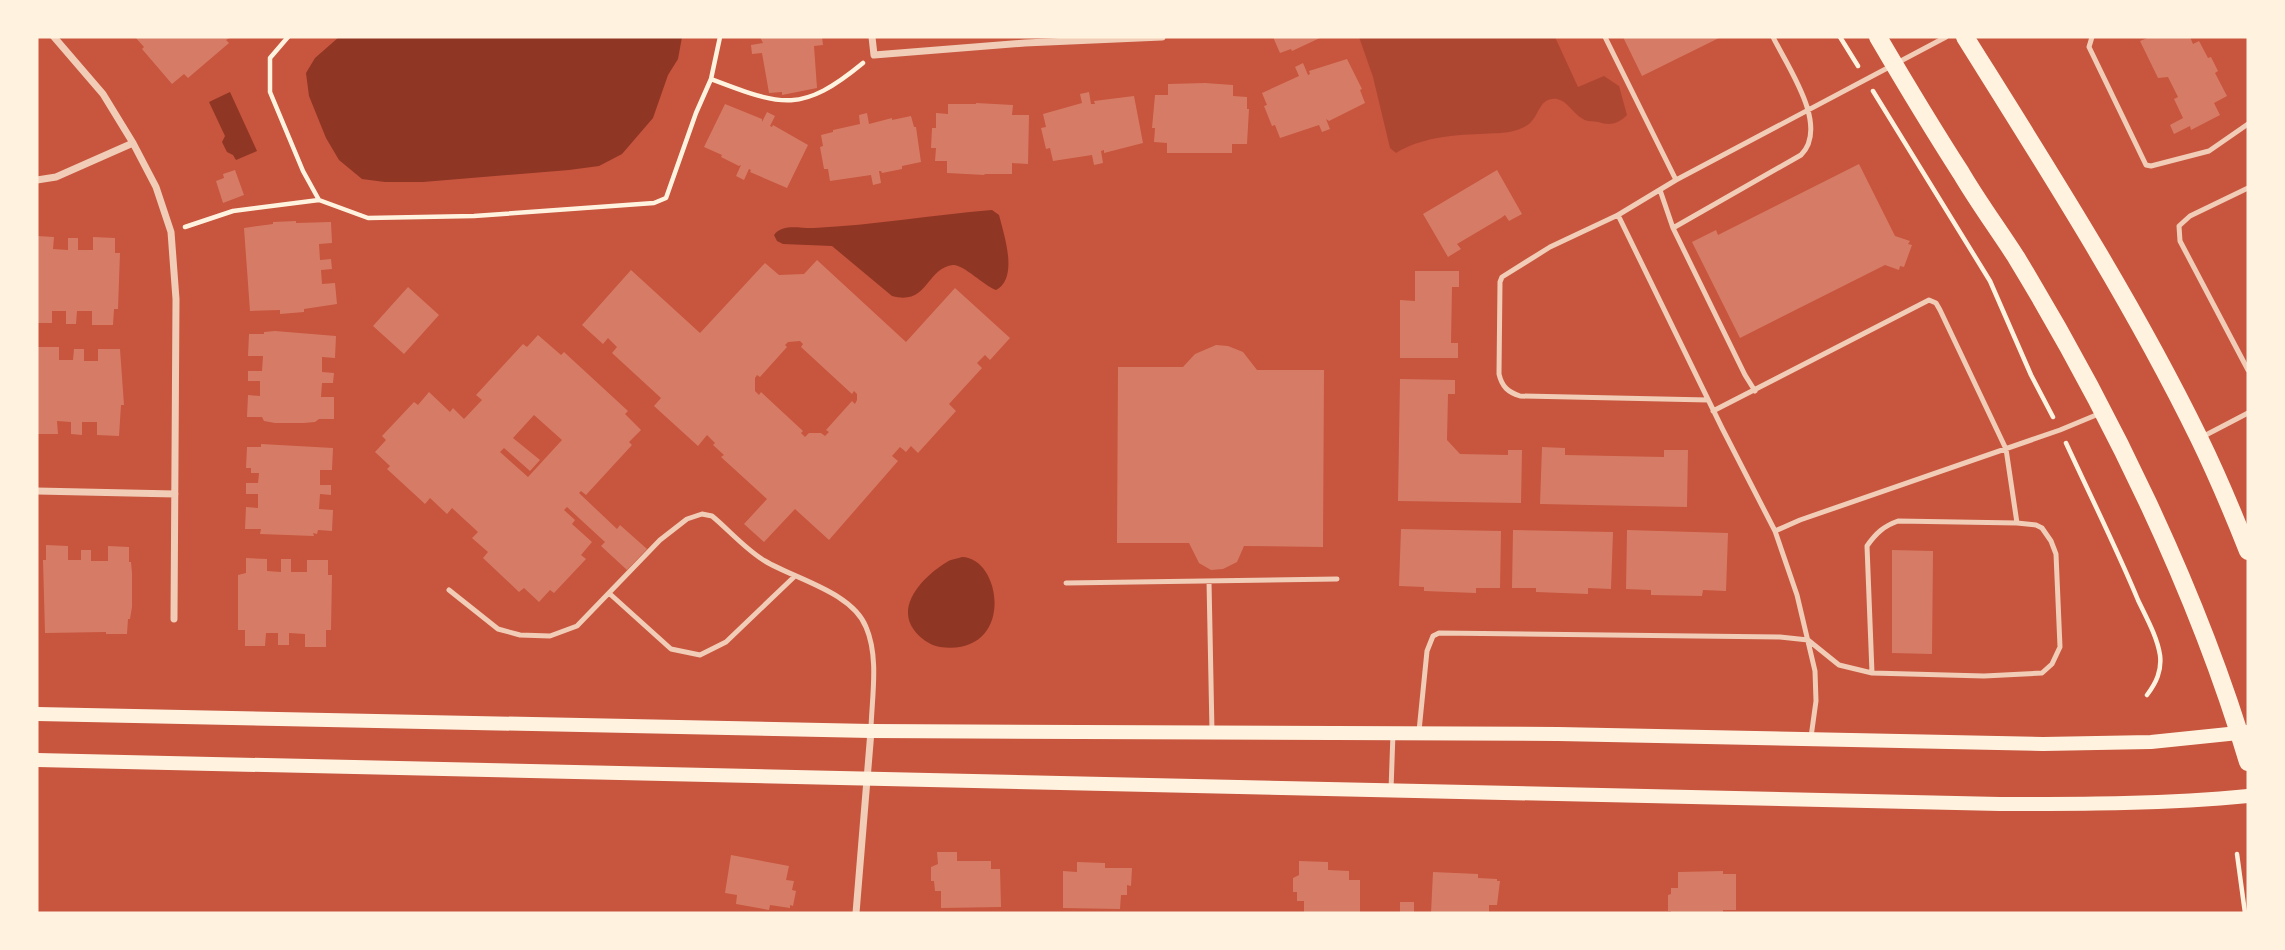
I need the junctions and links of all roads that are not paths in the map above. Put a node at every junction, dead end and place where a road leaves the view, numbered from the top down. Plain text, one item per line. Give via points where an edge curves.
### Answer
1 (54, 37) edge
2 (872, 37) edge
3 (1161, 37) edge
4 (1605, 37) edge
5 (1773, 37) edge
6 (1878, 37) edge
7 (1946, 37) edge
8 (1965, 37) edge
9 (2092, 37) edge
10 (1894, 65) junction
11 (1809, 108) junction
12 (2248, 124) edge
13 (133, 142) junction
14 (37, 180) edge
15 (1676, 180) junction
16 (2248, 188) edge
17 (1660, 190) junction
18 (1618, 215) junction
19 (1673, 228) junction
20 (2248, 370) edge
21 (1755, 391) junction
22 (1708, 400) junction
23 (1713, 411) junction
24 (2102, 413) junction
25 (2248, 413) edge
26 (2199, 439) junction
27 (2006, 449) junction
28 (37, 491) edge
29 (175, 494) junction
30 (2017, 523) junction
31 (1775, 531) junction
32 (2248, 551) edge
33 (794, 576) junction
34 (1338, 579) dead end
35 (1209, 581) junction
36 (1066, 583) dead end
37 (449, 590) dead end
38 (610, 594) junction
39 (174, 619) dead end
40 (1808, 640) junction
41 (1872, 673) junction
42 (37, 714) edge
43 (871, 731) junction
44 (1212, 733) junction
45 (1394, 733) junction
46 (2244, 733) edge
47 (1419, 734) junction
48 (1811, 739) junction
49 (37, 760) edge
50 (2248, 762) edge
51 (867, 778) junction
52 (1391, 790) junction
53 (2248, 796) edge
54 (856, 913) edge

1 - 13 street via 103,94
2 - 3 street via 874,55
4 - 15 lane
5 - 11 lane
6 - 10 main road
7 - 10 lane
8 - 26 main road via 2088,234
9 - 12 lane via 2089,47 2146,165 2209,152
10 - 11 lane
10 - 24 main road via 2015,256
11 - 15 lane
11 - 19 lane via 1811,143 1801,155
13 - 14 street via 56,177
13 - 29 street via 156,187 170,232 176,299
15 - 17 lane
16 - 20 lane via 2179,226 2180,240
17 - 18 lane
17 - 19 lane
18 - 22 lane
18 - 22 lane via 1558,243 1502,277 1501,383 1520,396
19 - 21 lane
21 - 23 lane
21 - 27 lane via 1929,300 1940,310
22 - 23 lane
23 - 31 lane
24 - 27 lane
24 - 46 main road via 2173,561
25 - 26 lane
26 - 32 main road
27 - 30 lane
27 - 31 lane
28 - 29 street
29 - 39 street
30 - 41 lane via 1898,521 1875,534 1867,546
30 - 41 lane via 2042,528 2056,554 2060,647 2052,664 2032,675
31 - 40 lane
33 - 38 lane via 726,642 700,655 671,649
33 - 38 lane via 763,560 712,516 702,514 687,519 660,540
33 - 43 lane via 840,598 866,627 873,657
34 - 35 lane
35 - 36 lane
35 - 44 lane
37 - 38 lane via 498,629 550,636 577,626
40 - 41 lane via 1839,665
40 - 47 lane via 1439,633 1427,651
40 - 48 lane via 1816,691
42 - 43 main road
43 - 44 main road
43 - 51 street
44 - 45 main road
45 - 47 main road
45 - 52 lane
46 - 48 main road via 2092,744
46 - 50 main road
47 - 48 main road
49 - 51 main road
51 - 52 main road
51 - 54 street
52 - 53 main road via 2014,804

